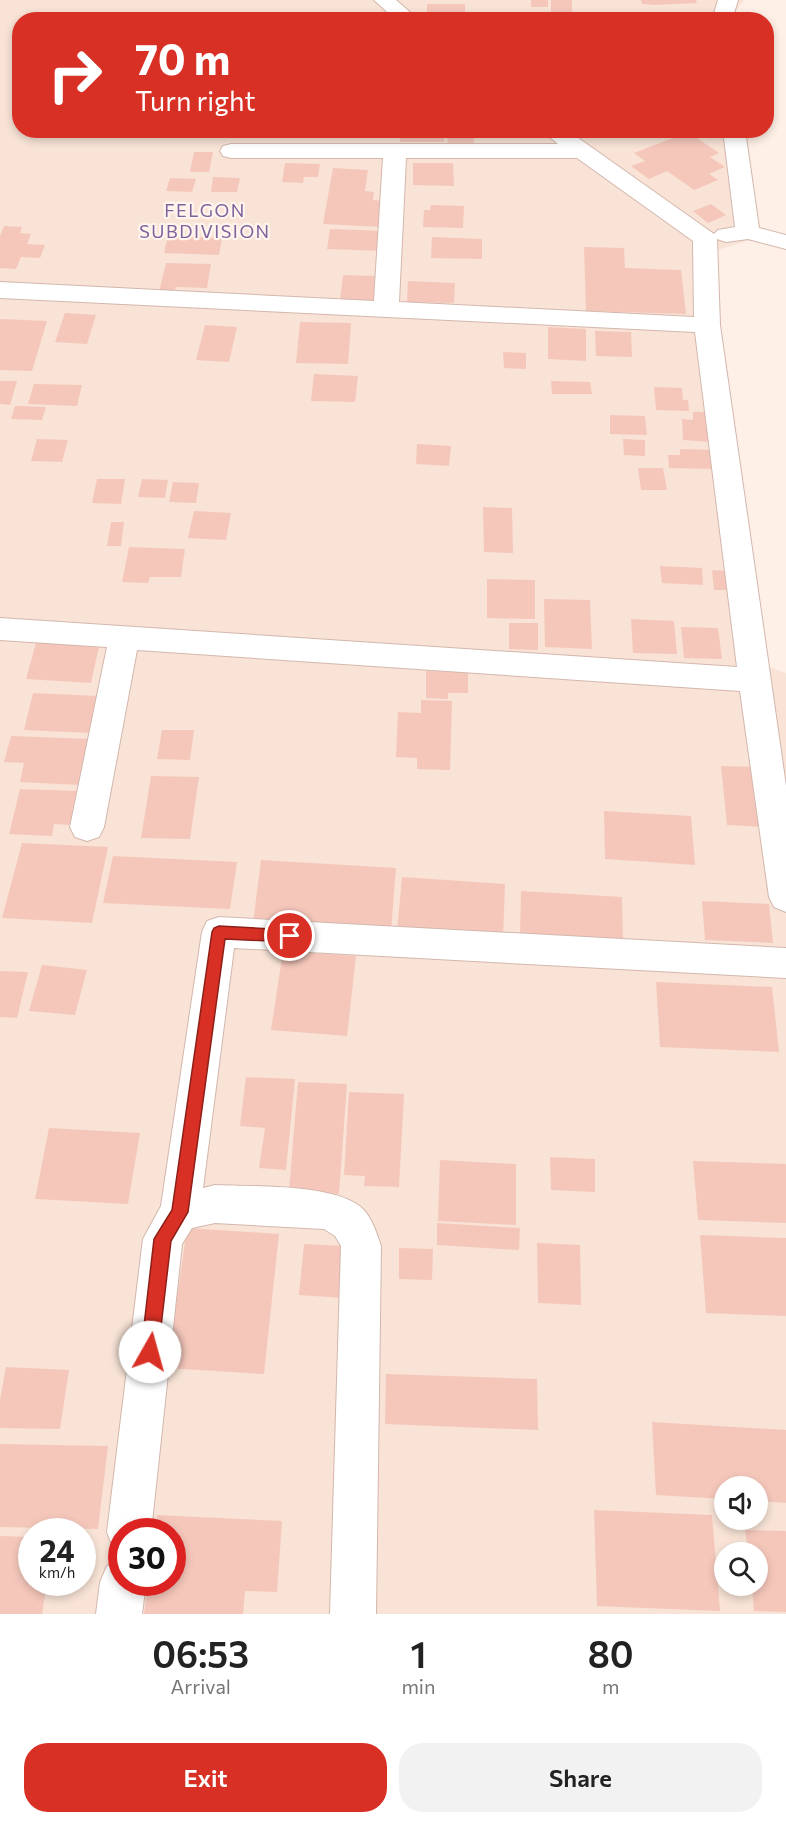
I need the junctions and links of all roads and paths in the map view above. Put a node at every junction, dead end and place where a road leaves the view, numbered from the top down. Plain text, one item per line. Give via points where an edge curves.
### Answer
1 (384, 0) edge
2 (399, 12) edge
3 (562, 138) edge
4 (735, 138) edge
5 (231, 151) dead end
6 (579, 151) junction
7 (395, 152) junction
8 (748, 232) junction
9 (705, 238) junction
10 (786, 242) edge
11 (0, 290) edge
12 (386, 309) junction
13 (707, 325) junction
14 (0, 629) edge
15 (124, 638) junction
16 (754, 680) junction
17 (87, 827) dead end
18 (786, 897) edge
19 (786, 963) edge
20 (180, 1212) junction
21 (131, 1518) edge
22 (121, 1596) edge
23 (119, 1614) edge
24 (353, 1614) edge

1 - 2 street
3 - 6 street
4 - 8 street
5 - 7 street
6 - 7 street
6 - 9 street
7 - 12 street
8 - 9 street
8 - 10 street
9 - 13 street
11 - 12 street
12 - 13 street
13 - 16 street
14 - 15 street
15 - 16 street
15 - 17 street
16 - 18 street
19 - 20 street via 219,932
20 - 21 street via 163,1239
20 - 24 street via 215,1204 325,1210 355,1227 361,1246
22 - 23 street

